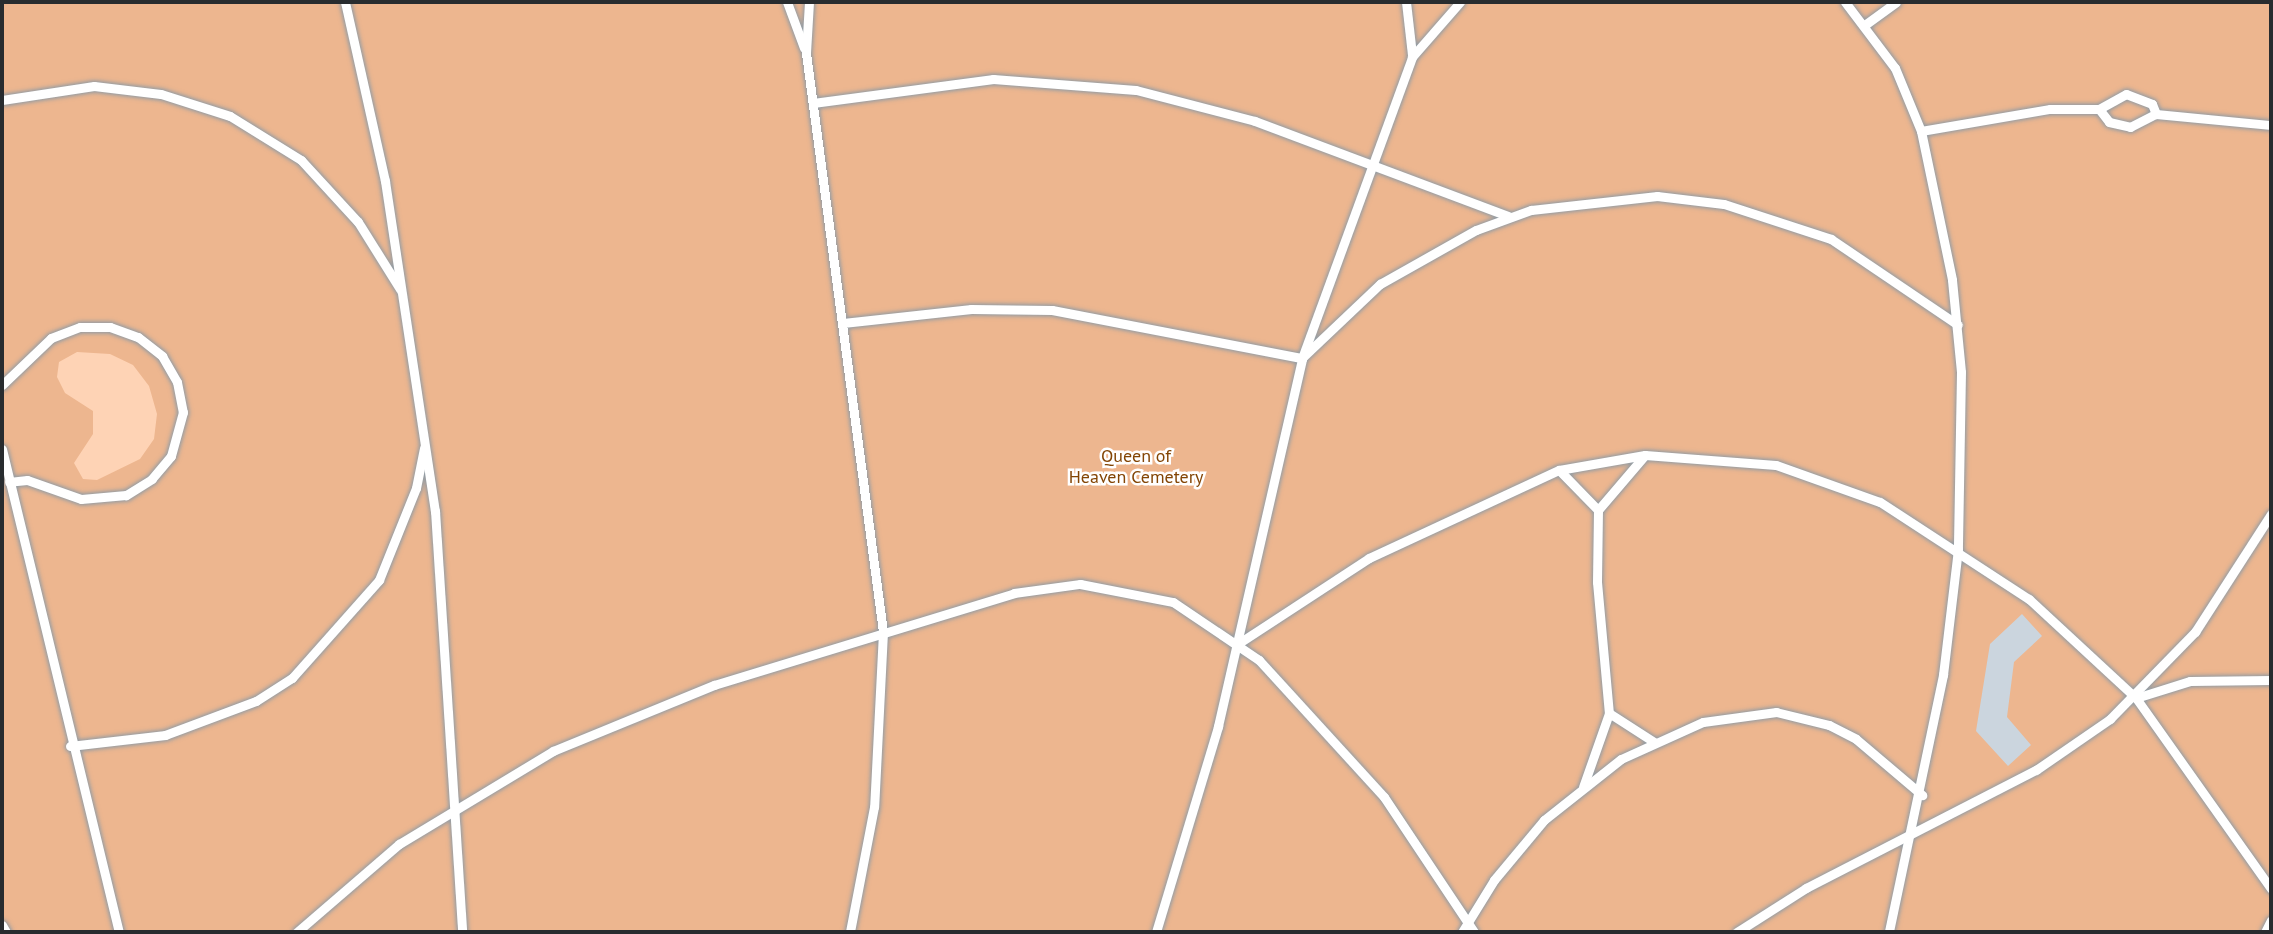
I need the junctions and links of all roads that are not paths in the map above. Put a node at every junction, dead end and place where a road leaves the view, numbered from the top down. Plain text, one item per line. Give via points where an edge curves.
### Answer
1 (345, 2) edge
2 (787, 2) edge
3 (809, 2) edge
4 (1406, 2) edge
5 (1460, 2) edge
6 (1845, 2) edge
7 (1896, 2) edge
8 (1866, 24) junction
9 (806, 53) junction
10 (1412, 57) junction
11 (2, 100) edge
12 (813, 103) junction
13 (2099, 109) junction
14 (2156, 114) junction
15 (2271, 125) edge
16 (1921, 131) junction
17 (1369, 164) junction
18 (1508, 216) junction
19 (405, 299) junction
20 (844, 323) junction
21 (1958, 325) junction
22 (1302, 358) junction
23 (2, 385) edge
24 (426, 439) junction
25 (2, 449) edge
26 (1645, 455) junction
27 (1559, 470) junction
28 (9, 482) junction
29 (1598, 510) junction
30 (2271, 514) edge
31 (1958, 549) junction
32 (883, 632) junction
33 (1239, 643) junction
34 (2271, 680) edge
35 (2136, 698) junction
36 (1609, 713) junction
37 (1654, 743) junction
38 (70, 746) junction
39 (1582, 788) junction
40 (1922, 795) junction
41 (458, 807) junction
42 (1915, 829) junction
43 (2271, 889) edge
44 (2271, 920) edge
45 (1468, 922) junction
46 (2, 925) edge
47 (6, 932) edge
48 (119, 932) edge
49 (297, 932) edge
50 (462, 932) edge
51 (850, 932) edge
52 (1156, 932) edge
53 (1462, 932) edge
54 (1474, 932) edge
55 (1737, 932) edge
56 (1889, 932) edge
57 (2265, 932) edge

1 - 19 lane
2 - 9 lane
3 - 9 lane
4 - 10 lane
5 - 10 lane
6 - 8 lane
7 - 8 lane
8 - 16 lane via 1895,68
9 - 12 lane
10 - 17 lane
11 - 19 lane via 94,86 161,94 230,116 275,140 330,189 385,258
12 - 17 lane via 954,81 1096,84 1217,109
12 - 20 lane
13 - 14 lane via 2109,122 2130,127
13 - 14 lane via 2126,94 2152,104
13 - 16 lane via 2050,109
14 - 15 lane
16 - 21 lane
17 - 18 lane
17 - 22 lane
18 - 21 lane via 1628,197 1724,204 1831,239
18 - 22 lane via 1445,244 1380,284
19 - 24 lane
20 - 22 lane via 971,309 1052,310
20 - 32 lane
21 - 31 lane via 1963,429
22 - 33 lane
23 - 28 lane via 51,338 80,327 110,327 138,337 162,356 177,382 183,412 171,456 152,480 126,495 81,499 27,480
24 - 38 lane via 416,488 379,580 292,678 256,701 166,735
24 - 41 lane
25 - 28 lane
26 - 27 lane
26 - 29 lane
26 - 31 lane via 1742,458 1811,475 1880,502
27 - 29 lane
27 - 33 lane via 1369,558
28 - 38 lane
29 - 36 lane
30 - 35 lane via 2221,598
31 - 35 lane via 2029,598
31 - 40 lane
32 - 33 lane via 1034,588 1080,584 1174,602
32 - 41 lane via 667,703 553,751
32 - 51 lane via 874,807
33 - 45 lane via 1316,716 1384,797
33 - 52 lane
34 - 35 lane via 2190,681
35 - 42 lane via 2036,770
35 - 43 lane
36 - 37 lane
36 - 39 lane
37 - 39 lane
37 - 40 lane via 1741,714 1803,717 1856,739
38 - 48 lane
39 - 45 lane via 1518,850
40 - 42 lane
41 - 49 lane via 399,845
41 - 50 lane
42 - 55 lane
42 - 56 lane
44 - 57 lane
45 - 53 lane
45 - 54 lane
46 - 47 lane

